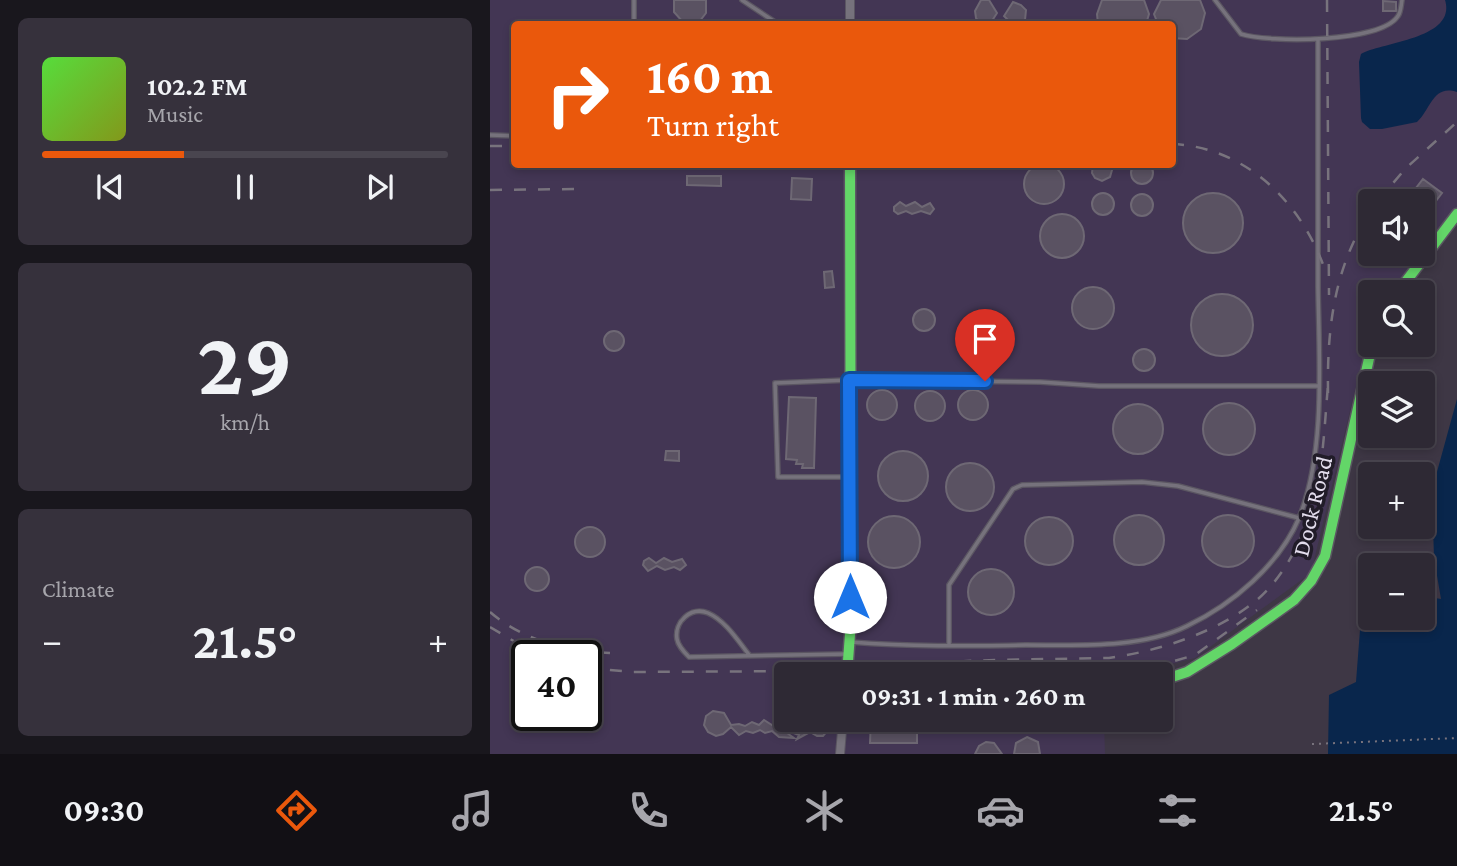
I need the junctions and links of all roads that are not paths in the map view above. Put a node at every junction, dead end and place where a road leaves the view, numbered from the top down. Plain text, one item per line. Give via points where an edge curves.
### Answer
1 (634, 0) edge
2 (742, 0) edge
3 (849, 0) edge
4 (1215, 0) edge
5 (1402, 0) edge
6 (634, 21) edge
7 (774, 21) edge
8 (850, 21) edge
9 (1318, 39) junction
10 (490, 135) edge
11 (511, 136) edge
12 (850, 168) edge
13 (1457, 214) edge
14 (1407, 280) edge
15 (1369, 357) edge
16 (849, 380) junction
17 (1319, 386) junction
18 (850, 477) junction
19 (1299, 517) junction
20 (849, 642) junction
21 (949, 646) junction
22 (848, 654) junction
23 (750, 656) junction
24 (848, 662) edge
25 (1173, 677) edge
26 (842, 732) edge
27 (840, 754) edge

1 - 6 lane
2 - 7 lane
3 - 8 street
4 - 9 lane via 1241,34
5 - 9 lane via 1398,16 1389,24 1364,34
9 - 17 lane
10 - 11 lane
12 - 16 street
13 - 14 street
15 - 25 street, Dock Road via 1320,568 1294,600 1187,672
16 - 17 lane
16 - 18 street
16 - 18 lane via 775,383 778,477
17 - 19 lane via 1309,487
18 - 20 street
19 - 21 lane via 1288,540 1260,576 1186,627 1142,640 1100,645
19 - 21 lane via 1178,486 1142,482 1022,485 1013,489 948,585
20 - 21 lane
20 - 22 street
22 - 23 lane
22 - 24 street
23 - 23 lane via 689,657 678,644 678,626 694,612 706,612 724,625
26 - 27 street

